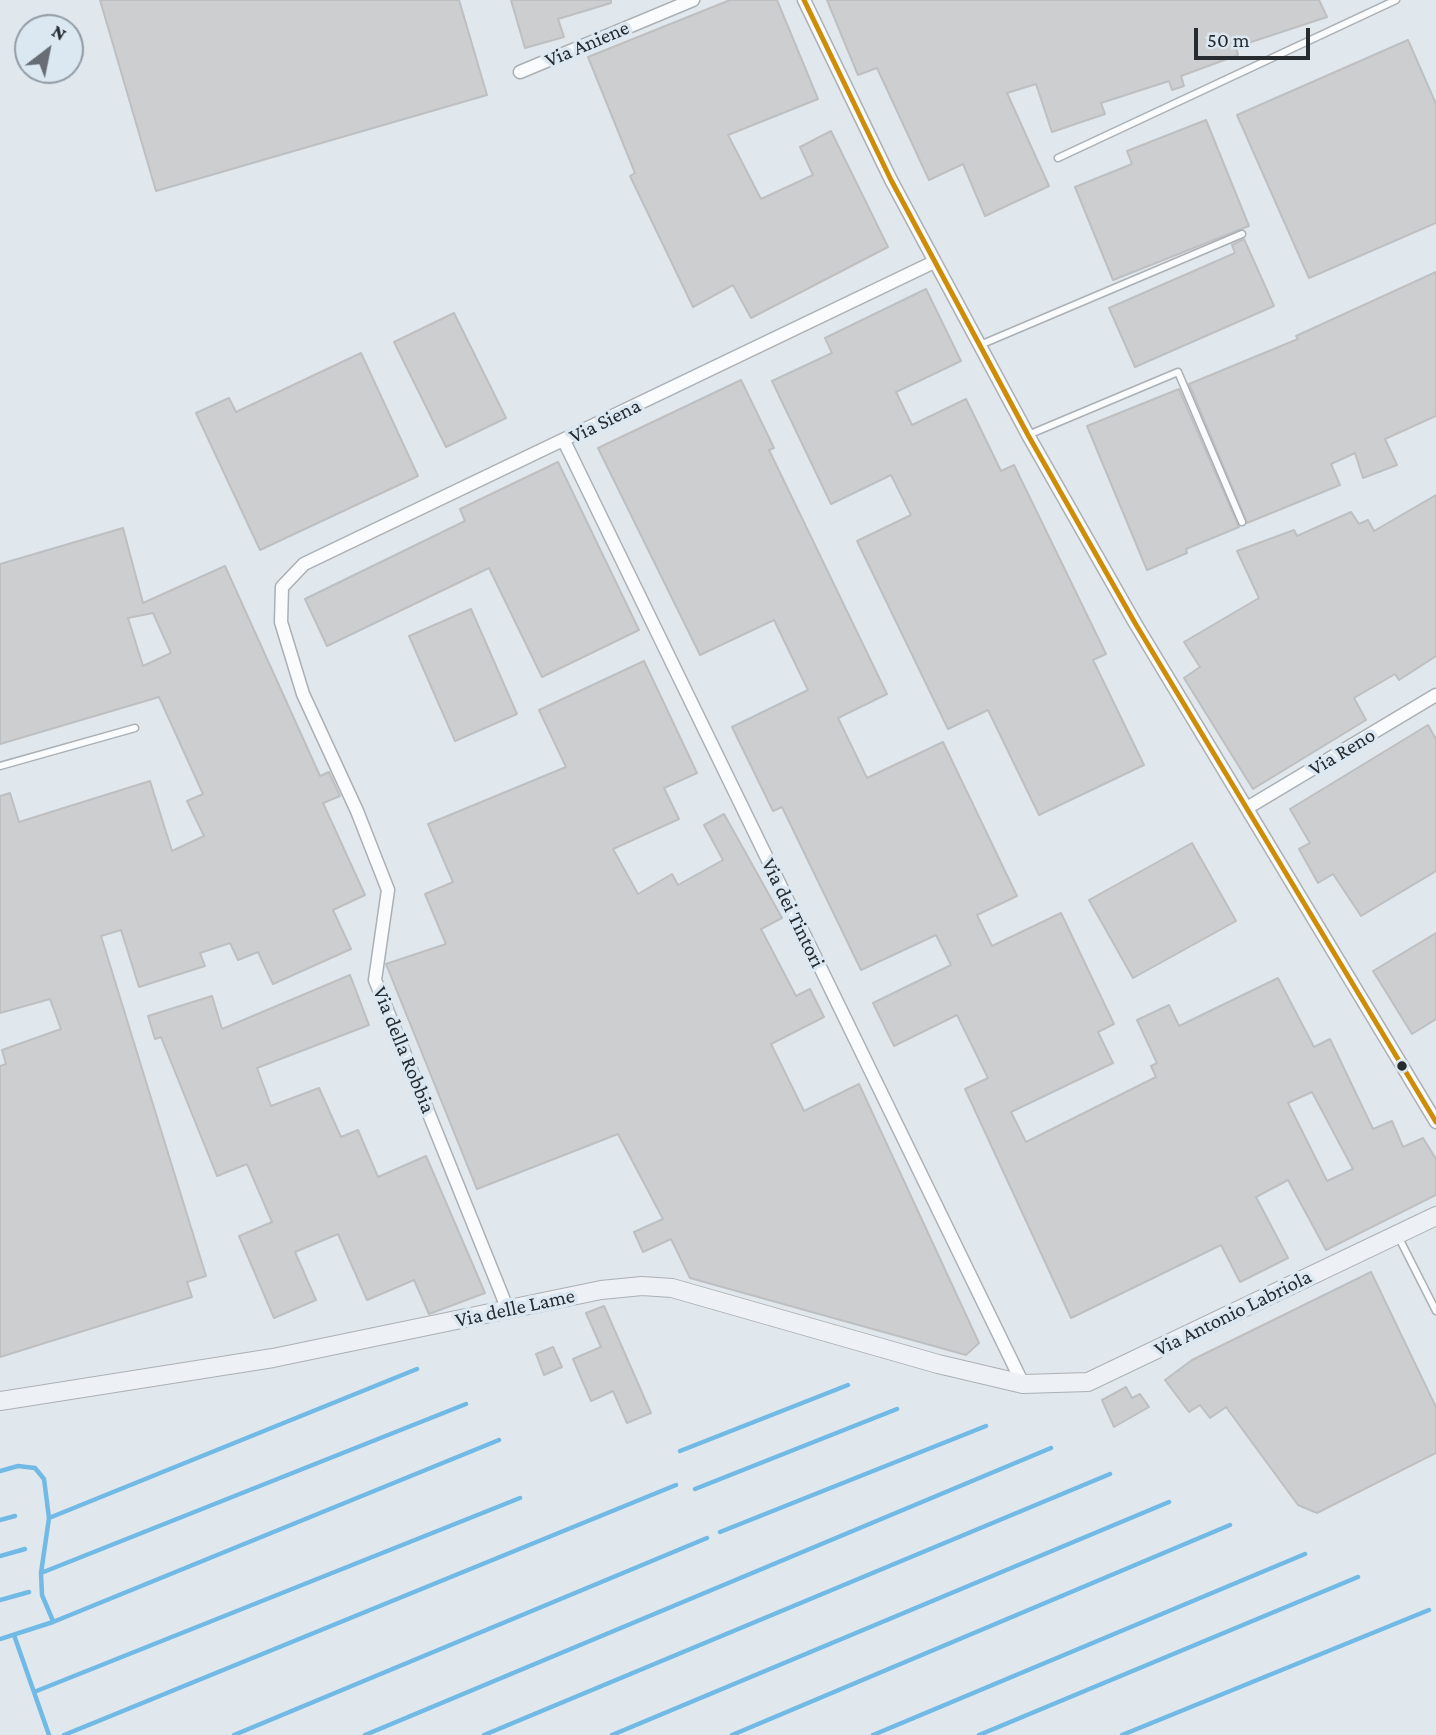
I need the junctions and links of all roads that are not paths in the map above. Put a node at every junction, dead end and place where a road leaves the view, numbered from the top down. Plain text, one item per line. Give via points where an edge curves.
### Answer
1 (693, 0) edge
2 (804, 0) edge
3 (1396, 0) edge
4 (520, 72) dead end
5 (1058, 158) dead end
6 (1242, 234) dead end
7 (934, 262) junction
8 (979, 345) junction
9 (1028, 435) junction
10 (564, 441) junction
11 (1242, 523) dead end
12 (282, 587) joint
13 (1436, 695) edge
14 (135, 728) dead end
15 (0, 765) edge
16 (1247, 808) junction
17 (1436, 1122) edge
18 (1436, 1216) edge
19 (1397, 1235) junction
20 (508, 1310) junction
21 (1436, 1311) edge
22 (1023, 1384) junction
23 (0, 1401) edge

1 - 4 street, Via Aniene
2 - 7 street
3 - 5 lane
6 - 8 lane
7 - 8 street
7 - 10 street, Via Siena
8 - 9 street
9 - 11 lane via 1178,372
9 - 16 street
10 - 12 street, Via Siena via 304,564
10 - 22 street, Via dei Tintori
12 - 20 street, Via della Robbia via 281,622 303,694 388,890 375,980
13 - 16 street, Via Reno
14 - 15 lane
16 - 17 street
18 - 19 street, Via Antonio Labriola
19 - 21 lane
19 - 22 street, Via Antonio Labriola via 1100,1378
20 - 22 street, Via delle Lame via 601,1290 672,1288
20 - 23 street, Via delle Lame via 273,1358

